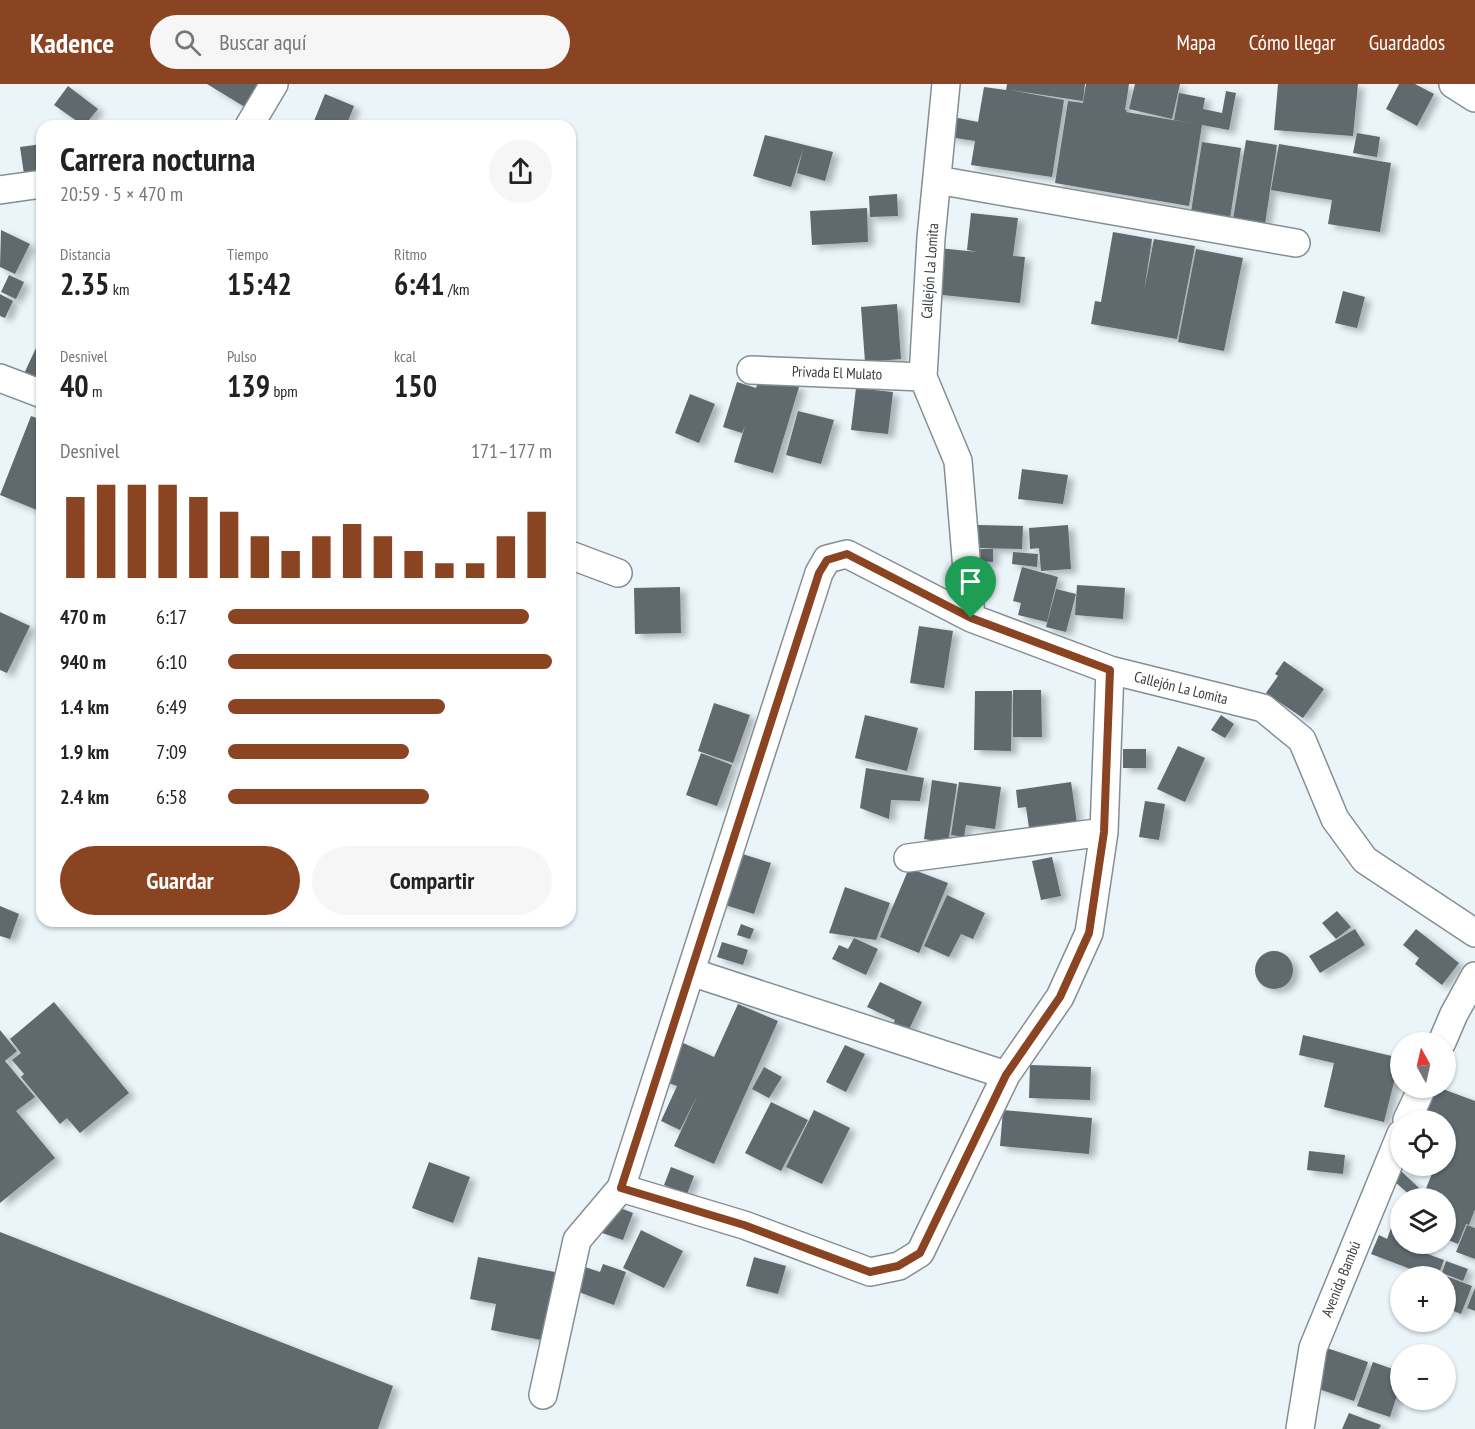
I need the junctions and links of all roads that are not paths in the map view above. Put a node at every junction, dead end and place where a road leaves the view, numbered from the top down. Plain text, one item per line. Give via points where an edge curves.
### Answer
1 (274, 84) edge
2 (946, 84) edge
3 (1453, 84) edge
4 (1475, 98) edge
5 (253, 120) edge
6 (937, 180) junction
7 (36, 185) edge
8 (0, 190) edge
9 (1296, 243) dead end
10 (751, 370) dead end
11 (923, 377) junction
12 (0, 378) edge
13 (36, 392) edge
14 (576, 557) edge
15 (618, 573) dead end
16 (971, 618) junction
17 (1110, 670) junction
18 (1104, 832) junction
19 (908, 858) dead end
20 (1475, 933) edge
21 (691, 972) junction
22 (1475, 976) edge
23 (1447, 1032) edge
24 (1006, 1075) junction
25 (1390, 1161) edge
26 (621, 1188) junction
27 (543, 1395) dead end
28 (1300, 1429) edge

1 - 5 street
2 - 6 street, Callejón La Lomita
3 - 4 street
6 - 9 street
6 - 11 street, Callejón La Lomita
7 - 8 street
10 - 11 street, Privada El Mulato
11 - 16 street, Callejón La Lomita via 958,461
12 - 13 street
14 - 15 street
16 - 17 street, Callejón La Lomita
16 - 21 street via 847,554 827,560 819,573
17 - 18 street
17 - 20 street, Callejón La Lomita via 1263,708 1302,740 1335,819 1365,860
18 - 19 street
18 - 24 street via 1089,933 1060,997
21 - 24 street
21 - 26 street
22 - 23 street
24 - 26 street via 920,1253 898,1266 870,1272 744,1225
25 - 28 street, Avenida Bambú via 1313,1348
26 - 27 street via 577,1240

